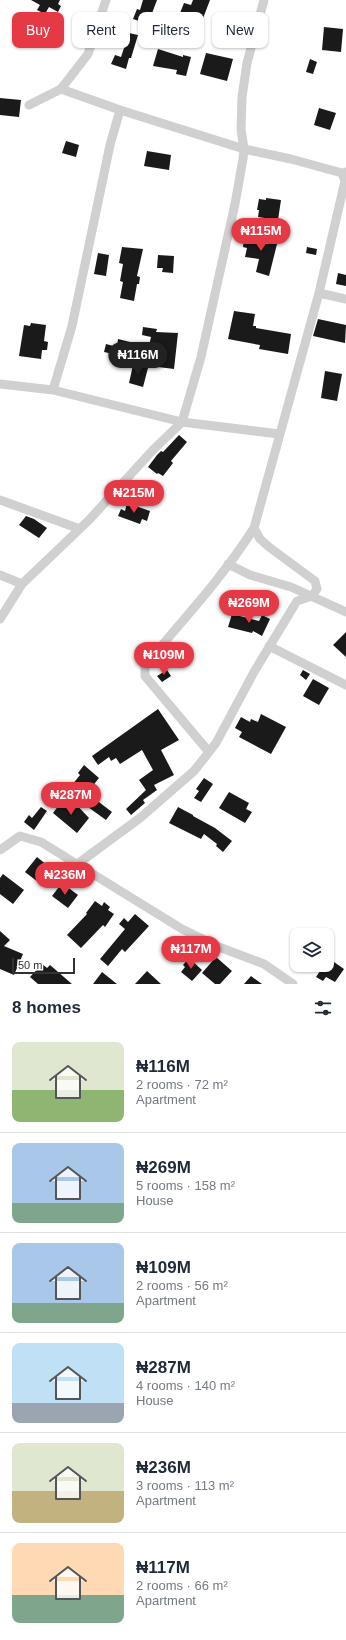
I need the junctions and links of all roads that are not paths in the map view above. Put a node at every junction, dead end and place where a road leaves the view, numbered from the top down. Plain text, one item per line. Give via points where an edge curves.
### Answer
1 (106, 0) edge
2 (264, 0) edge
3 (61, 89) junction
4 (28, 105) dead end
5 (120, 110) junction
6 (244, 149) junction
7 (344, 172) edge
8 (319, 293) junction
9 (346, 299) edge
10 (0, 384) edge
11 (53, 390) junction
12 (182, 422) junction
13 (279, 434) junction
14 (0, 500) edge
15 (254, 528) junction
16 (80, 529) junction
17 (228, 564) junction
18 (0, 575) edge
19 (22, 584) junction
20 (312, 596) junction
21 (346, 612) edge
22 (0, 619) edge
23 (270, 646) junction
24 (346, 685) edge
25 (209, 752) junction
26 (0, 850) edge
27 (76, 865) junction
28 (293, 984) edge

1 - 3 street via 88,54
2 - 6 street via 247,63 242,97 241,129
3 - 4 street
3 - 5 street
5 - 6 street
5 - 11 street via 110,145 72,326
6 - 7 street
6 - 12 street via 235,204 201,357
7 - 8 street via 345,181
8 - 9 street
8 - 13 street
10 - 11 street
11 - 12 street
12 - 13 street
12 - 16 street
13 - 15 street
14 - 16 street
15 - 17 street
15 - 20 street via 268,547 315,581 317,589
16 - 19 street
17 - 20 street via 250,575
17 - 25 street via 145,665 145,676
18 - 19 street
19 - 22 street
20 - 21 street
20 - 23 street via 297,601
23 - 24 street
23 - 25 street
25 - 27 street via 194,771 140,818
26 - 27 street via 20,836 41,842
27 - 28 street via 182,929 219,947 264,964

